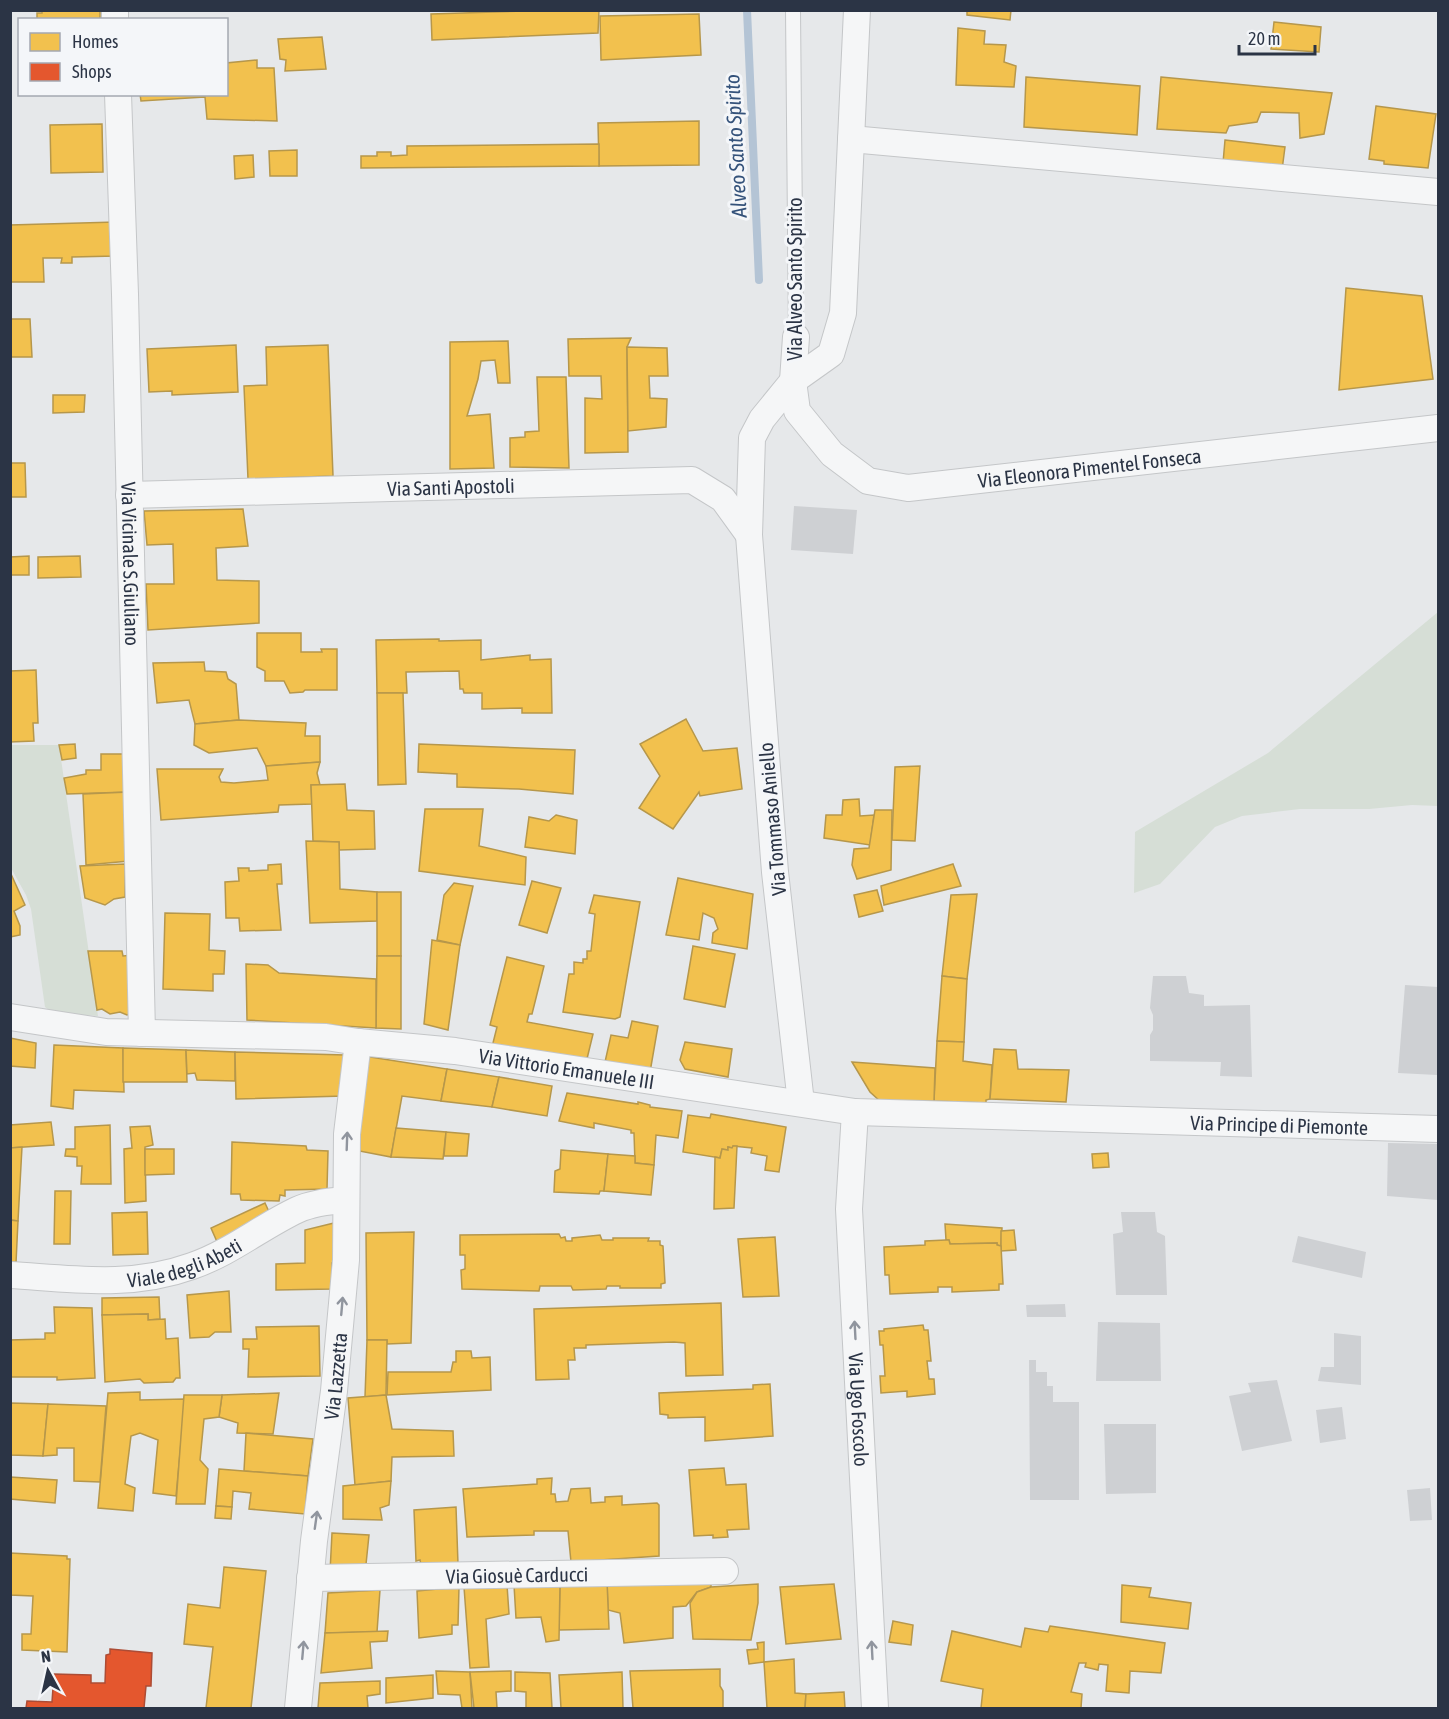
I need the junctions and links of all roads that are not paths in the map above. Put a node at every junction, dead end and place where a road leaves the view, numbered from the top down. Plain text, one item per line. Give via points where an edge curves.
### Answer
1 (793, 10) edge
2 (857, 10) edge
3 (118, 96) edge
4 (851, 139) junction
5 (1438, 192) edge
6 (796, 337) joint
7 (793, 381) junction
8 (1438, 428) edge
9 (129, 495) junction
10 (750, 535) junction
11 (10, 1017) edge
12 (142, 1033) junction
13 (358, 1042) junction
14 (801, 1103) junction
15 (855, 1112) junction
16 (1121, 1120) joint
17 (1438, 1129) edge
18 (346, 1200) junction
19 (10, 1275) edge
20 (725, 1571) dead end
21 (310, 1578) junction
22 (298, 1708) edge
23 (875, 1708) edge

1 - 6 lane, Via Alveo Santo Spirito
2 - 4 street
3 - 9 street, Via Vicinale S.Giuliano
4 - 5 street
4 - 7 street via 843,313 831,354
6 - 7 street, Via Alveo Santo Spirito
7 - 8 street, Via Eleonora Pimentel Fonseca via 797,411 832,454 868,481 908,488
7 - 10 street, Via Alveo Santo Spirito via 752,438
9 - 10 street, Via Santi Apostoli via 692,480 723,499
9 - 12 street, Via Vicinale S.Giuliano
10 - 14 street, Via Tommaso Aniello via 775,872
11 - 12 street, Via Vittorio Emanuele III via 106,1032
12 - 13 street, Via Vittorio Emanuele III via 326,1037
13 - 14 street, Via Vittorio Emanuele III via 454,1051
18 -> 13 street, Via Lazzetta via 347,1134
14 - 15 street, Via Vittorio Emanuele III
15 - 16 street, Via Vittorio Emanuele III
23 -> 15 street, Via Ugo Foscolo via 849,1209
16 - 17 street, Via Principe di Piemonte
18 - 19 street, Viale degli Abeti via 298,1209 232,1249 151,1278 114,1281
21 -> 18 street, Via Lazzetta via 338,1355 346,1260
20 - 21 street, Via Giosuè Carducci
22 -> 21 street, Via Lazzetta

